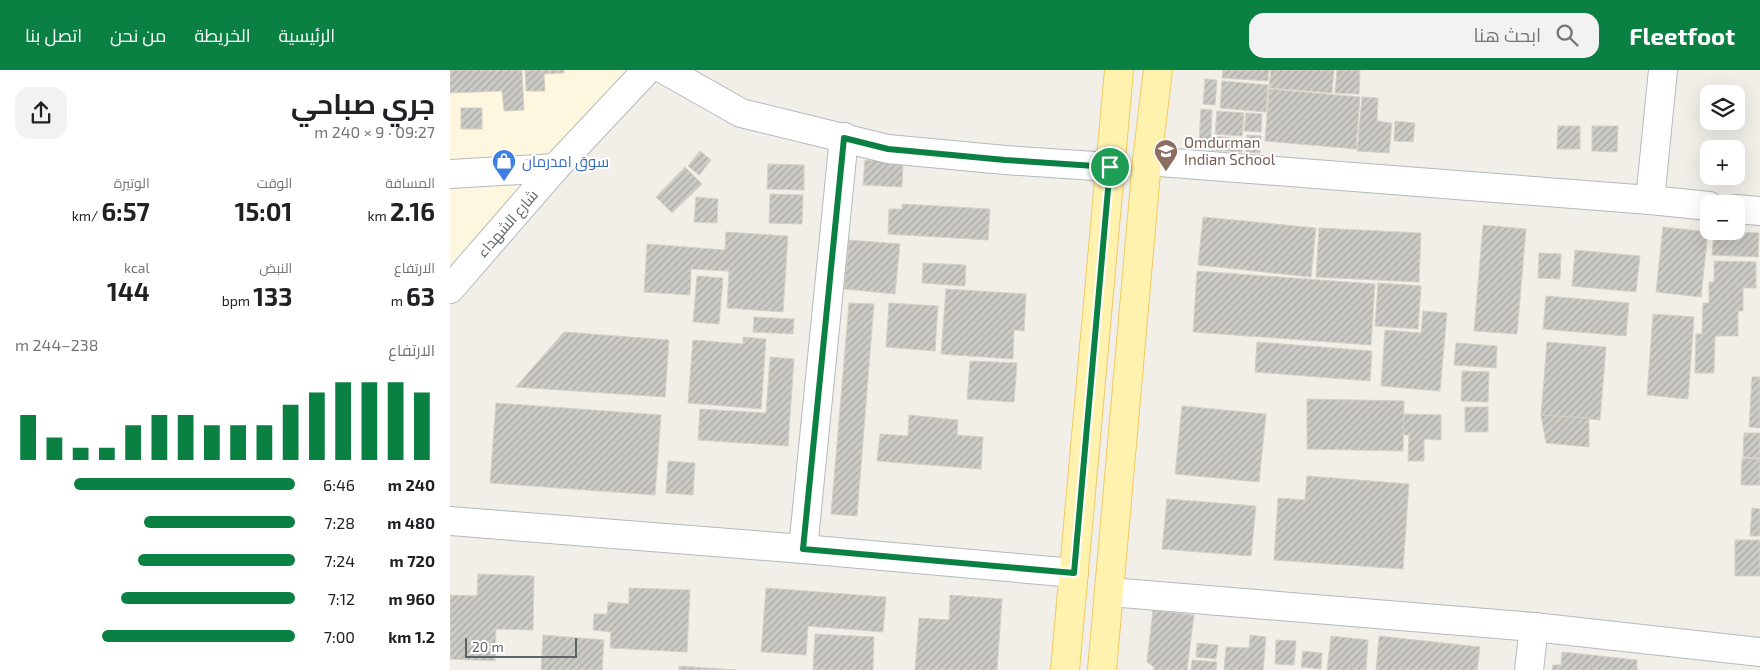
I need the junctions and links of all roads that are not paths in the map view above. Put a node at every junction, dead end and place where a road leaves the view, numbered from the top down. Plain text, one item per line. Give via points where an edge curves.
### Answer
1 (646, 70) edge
2 (665, 70) edge
3 (1119, 70) edge
4 (1158, 70) edge
5 (1663, 70) edge
6 (844, 138) junction
7 (1147, 160) junction
8 (1110, 167) junction
9 (555, 168) junction
10 (450, 174) edge
11 (1650, 200) junction
12 (1700, 205) edge
13 (1745, 210) edge
14 (1760, 211) edge
15 (450, 289) edge
16 (450, 521) edge
17 (803, 549) junction
18 (1074, 573) junction
19 (1110, 592) junction
20 (1534, 627) junction
21 (1760, 652) edge
22 (1065, 670) edge
23 (1102, 670) edge
24 (1529, 670) edge

1 - 9 street, شارع الشهداء
2 - 6 street via 741,112
3 - 8 main road
4 - 7 main road
5 - 11 street
6 - 8 street via 888,149
6 - 17 street
7 - 11 street
7 - 19 main road
8 - 18 main road
9 - 10 street
9 - 15 street, شارع الشهداء
11 - 12 street
13 - 14 street
16 - 17 street
17 - 18 street
18 - 22 main road
19 - 20 street
19 - 23 main road
20 - 21 street
20 - 24 street

